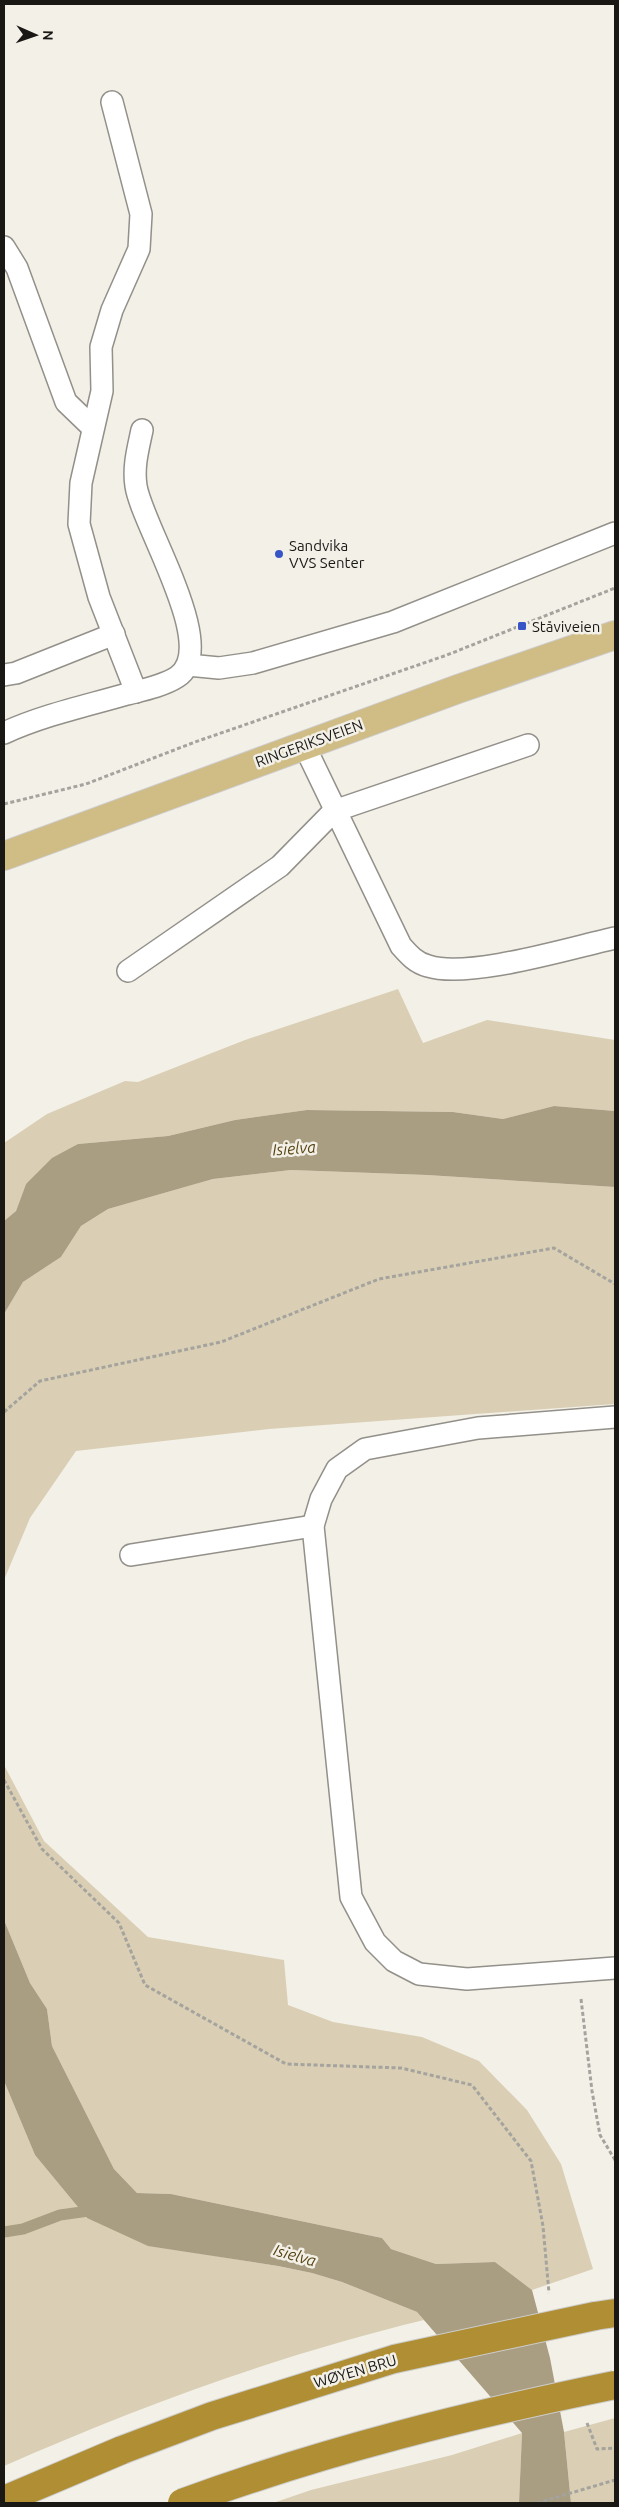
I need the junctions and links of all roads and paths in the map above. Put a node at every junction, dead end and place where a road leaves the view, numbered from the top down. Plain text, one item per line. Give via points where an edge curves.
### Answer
1 (112, 102) dead end
2 (4, 247) edge
3 (93, 428) junction
4 (142, 430) dead end
5 (615, 533) edge
6 (615, 588) edge
7 (114, 634) junction
8 (615, 635) edge
9 (188, 665) junction
10 (4, 675) edge
11 (136, 692) junction
12 (4, 733) edge
13 (528, 744) dead end
14 (304, 745) junction
15 (4, 804) edge
16 (334, 811) junction
17 (4, 856) edge
18 (615, 938) edge
19 (128, 971) dead end
20 (615, 1284) edge
21 (4, 1412) edge
22 (615, 1417) edge
23 (312, 1526) junction
24 (131, 1555) dead end
25 (4, 1780) edge
26 (615, 1968) edge
27 (578, 1971) junction
28 (615, 2160) edge
29 (550, 2297) dead end
30 (605, 2315) edge
31 (615, 2385) edge
32 (583, 2414) dead end
33 (615, 2448) edge
34 (615, 2480) edge
35 (4, 2500) edge
36 (182, 2503) edge
37 (537, 2503) edge

1 - 3 lane via 141,214 140,232 139,249 112,310 101,347 102,391
2 - 3 lane via 17,268 66,402
3 - 7 lane via 82,483 80,524 99,597
4 - 9 lane via 135,463 136,488 188,622 191,648
5 - 9 lane via 393,622 253,663 219,668
6 - 15 path via 447,655 195,742 86,784
7 - 10 lane
7 - 11 lane
8 - 14 main road, RINGERIKSVEIEN
9 - 11 lane via 178,677
11 - 12 lane
13 - 16 lane
14 - 16 lane
14 - 17 main road, RINGERIKSVEIEN
16 - 18 lane via 401,946 412,959 428,967 474,969
16 - 19 lane via 280,866
20 - 21 path via 554,1248 379,1278 221,1342 40,1381
22 - 23 lane via 478,1428 365,1449 337,1469
23 - 24 lane
23 - 27 lane via 351,1897 374,1942 394,1961 419,1974 467,1979
25 - 29 path via 42,1849 118,1923 145,1985 286,2064 401,2068 472,2085 531,2161 543,2226
26 - 27 lane
27 - 28 path via 600,2135
30 - 35 highway, WØYEN BRU, bridge via 394,2359 212,2416
31 - 36 highway, bridge via 412,2430 324,2455
32 - 33 path via 597,2449
34 - 37 path

